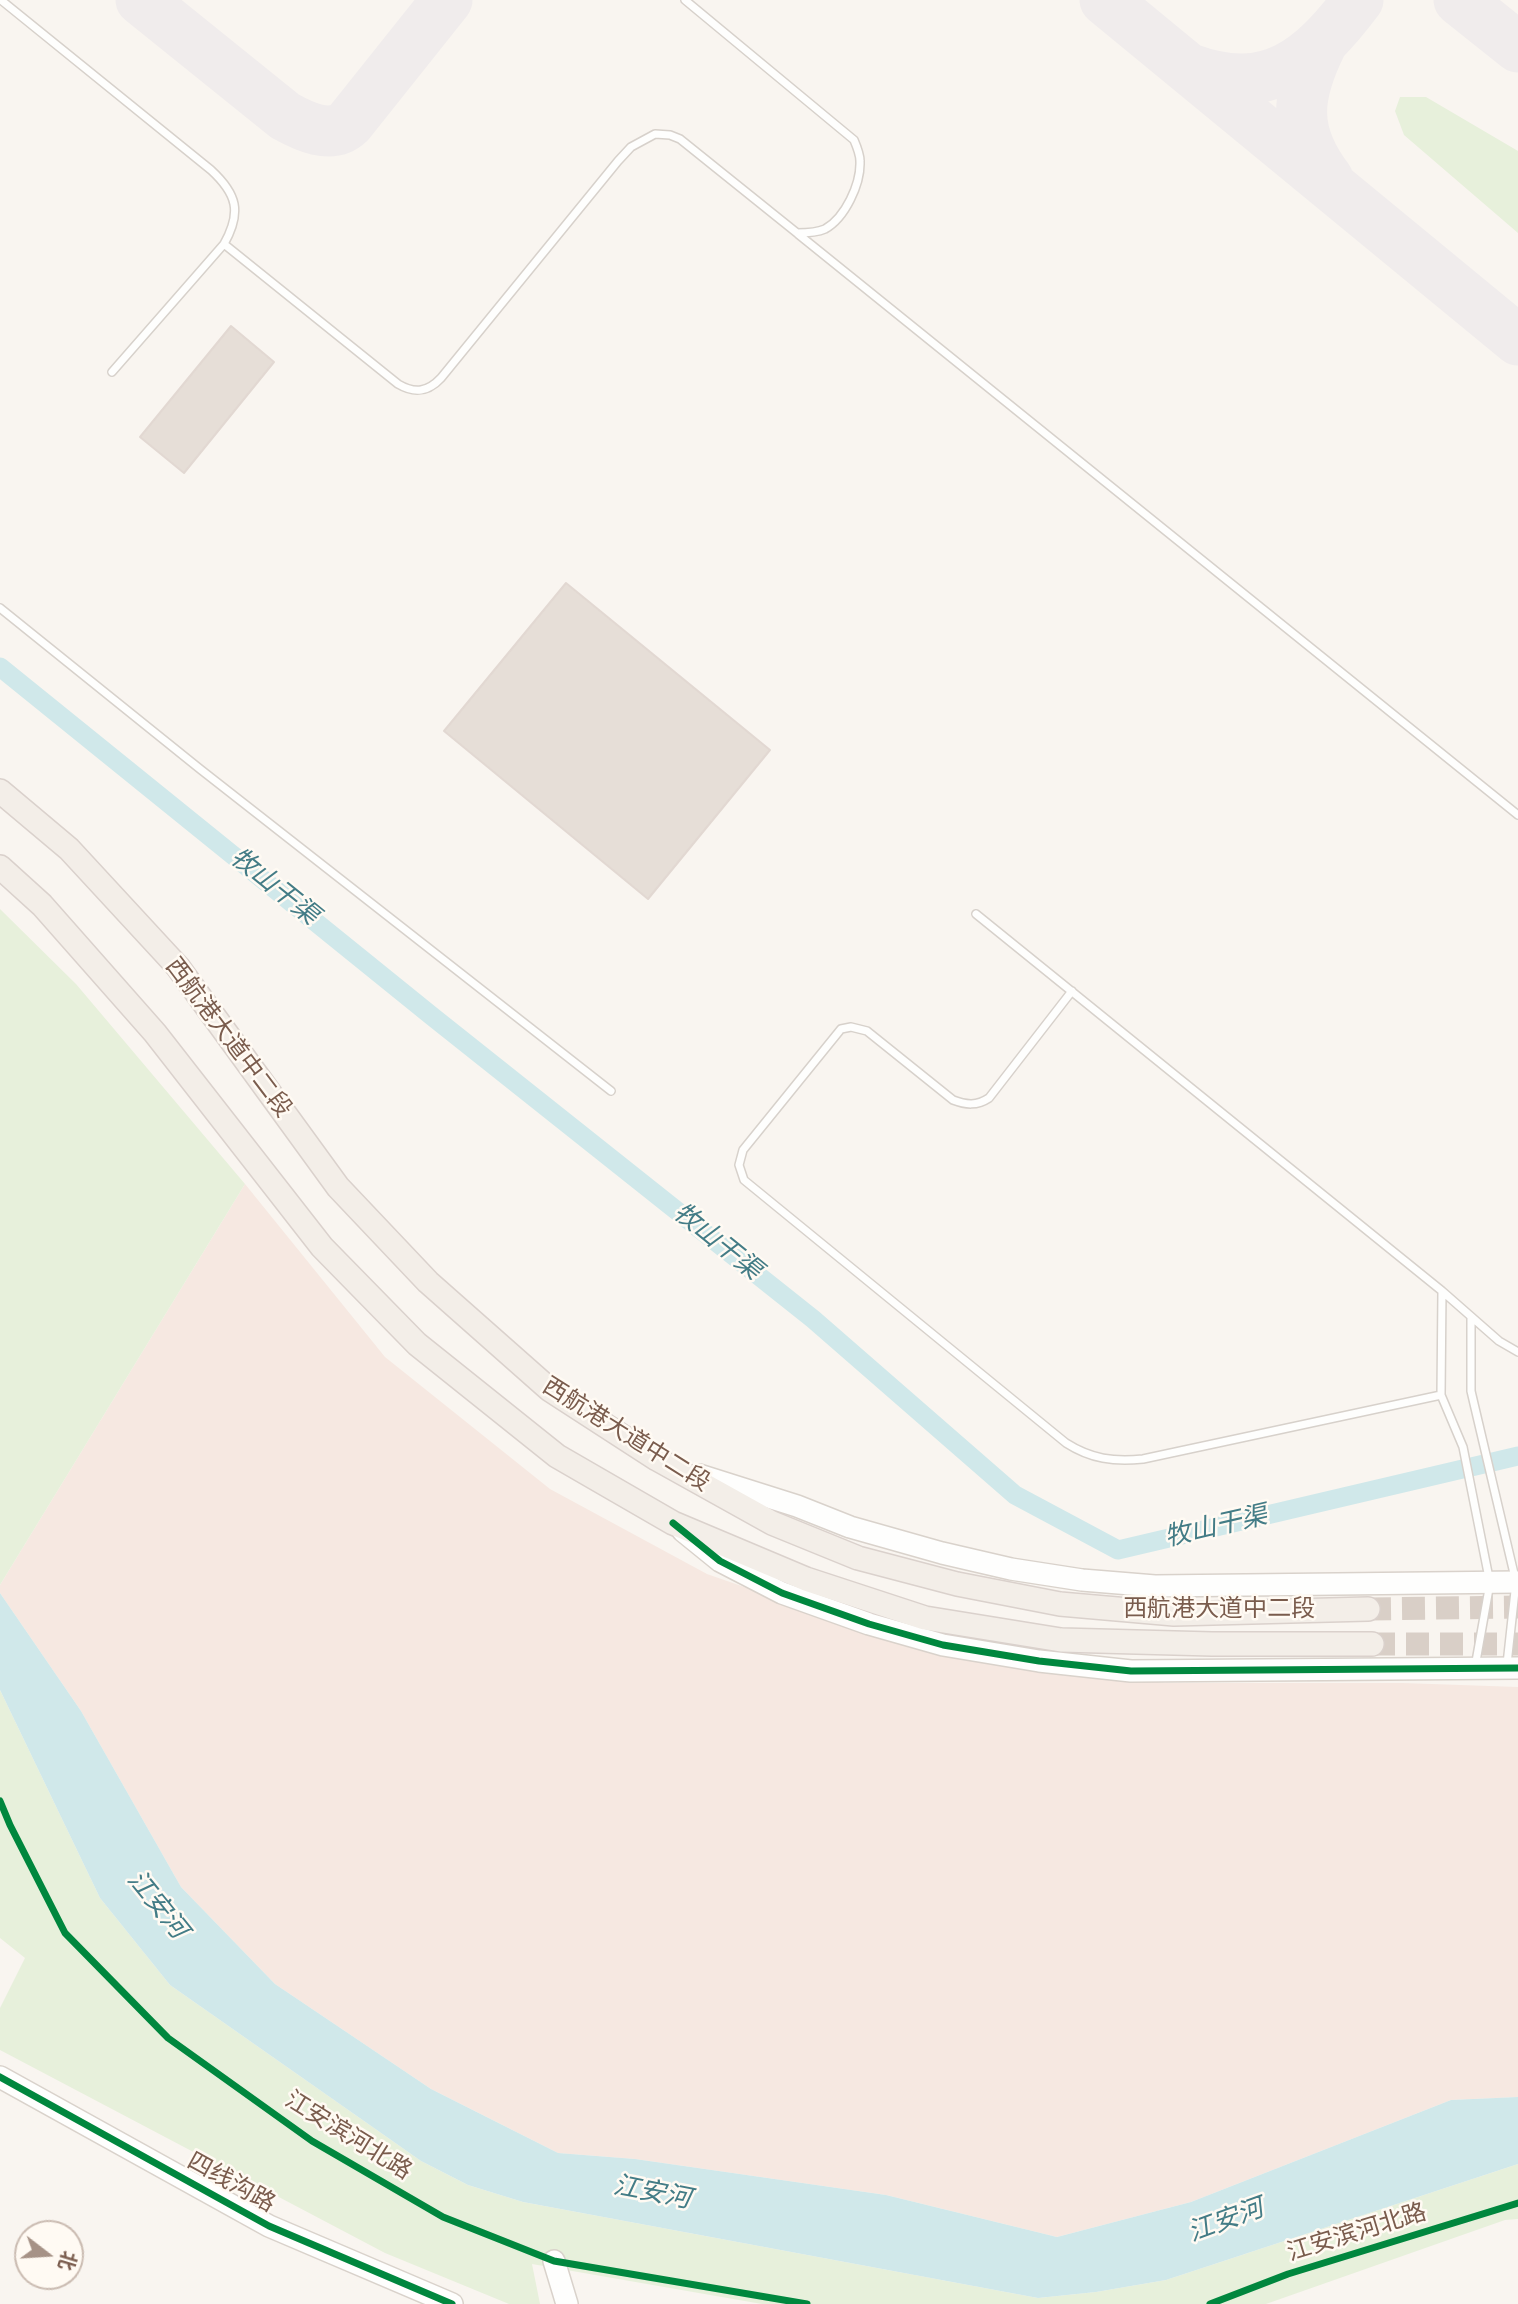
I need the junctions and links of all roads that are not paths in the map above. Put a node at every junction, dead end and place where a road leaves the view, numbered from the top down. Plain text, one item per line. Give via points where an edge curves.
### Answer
1 (1, 0) edge
2 (685, 0) edge
3 (797, 233) junction
4 (224, 244) junction
5 (112, 372) dead end
6 (0, 608) edge
7 (0, 791) edge
8 (1518, 815) edge
9 (0, 867) edge
10 (976, 914) dead end
11 (1072, 991) junction
12 (611, 1091) dead end
13 (1442, 1291) junction
14 (1471, 1317) junction
15 (1518, 1352) edge
16 (1441, 1395) junction
17 (672, 1467) junction
18 (673, 1523) junction
19 (1517, 1582) edge
20 (1490, 1583) junction
21 (1368, 1609) tunnel mouth
22 (1372, 1644) tunnel mouth
23 (1512, 1668) edge
24 (1474, 1669) junction
25 (0, 2077) edge
26 (554, 2261) dead end
27 (452, 2304) edge
28 (567, 2304) edge

1 - 4 lane via 220,178 229,188 235,208 233,227
2 - 3 lane via 854,140 861,165 849,201 825,229
3 - 4 lane via 691,146 670,135 655,134 631,147 618,161 441,378 429,388 413,391 398,384
3 - 8 lane
4 - 5 lane
6 - 12 lane
7 - 17 main road, 西航港大道中二段 via 69,849 178,967 338,1187 428,1282 549,1389
9 - 18 main road, 西航港大道中二段 via 42,905 155,1033 322,1247 417,1344 557,1456
10 - 11 lane
11 - 13 lane
11 - 16 lane via 981,1103 953,1100 867,1031 841,1029 743,1150 739,1165 744,1180 1066,1443 1098,1458 1143,1459
13 - 14 lane
13 - 16 lane
14 - 15 lane
14 - 19 lane via 1471,1391
16 - 20 lane via 1463,1447
17 - 20 street via 942,1553 1082,1580 1155,1586
17 - 21 main road, 西航港大道中二段 via 772,1523 858,1558 957,1584 1060,1604 1174,1614
18 - 22 main road, 西航港大道中二段 via 806,1579 925,1618 1060,1640
18 - 24 street via 720,1561 782,1593 943,1645 1131,1671
19 - 20 street
19 - 23 lane
20 - 24 lane
23 - 24 street
25 - 27 street, 四线沟路 via 269,2226
26 - 28 street

